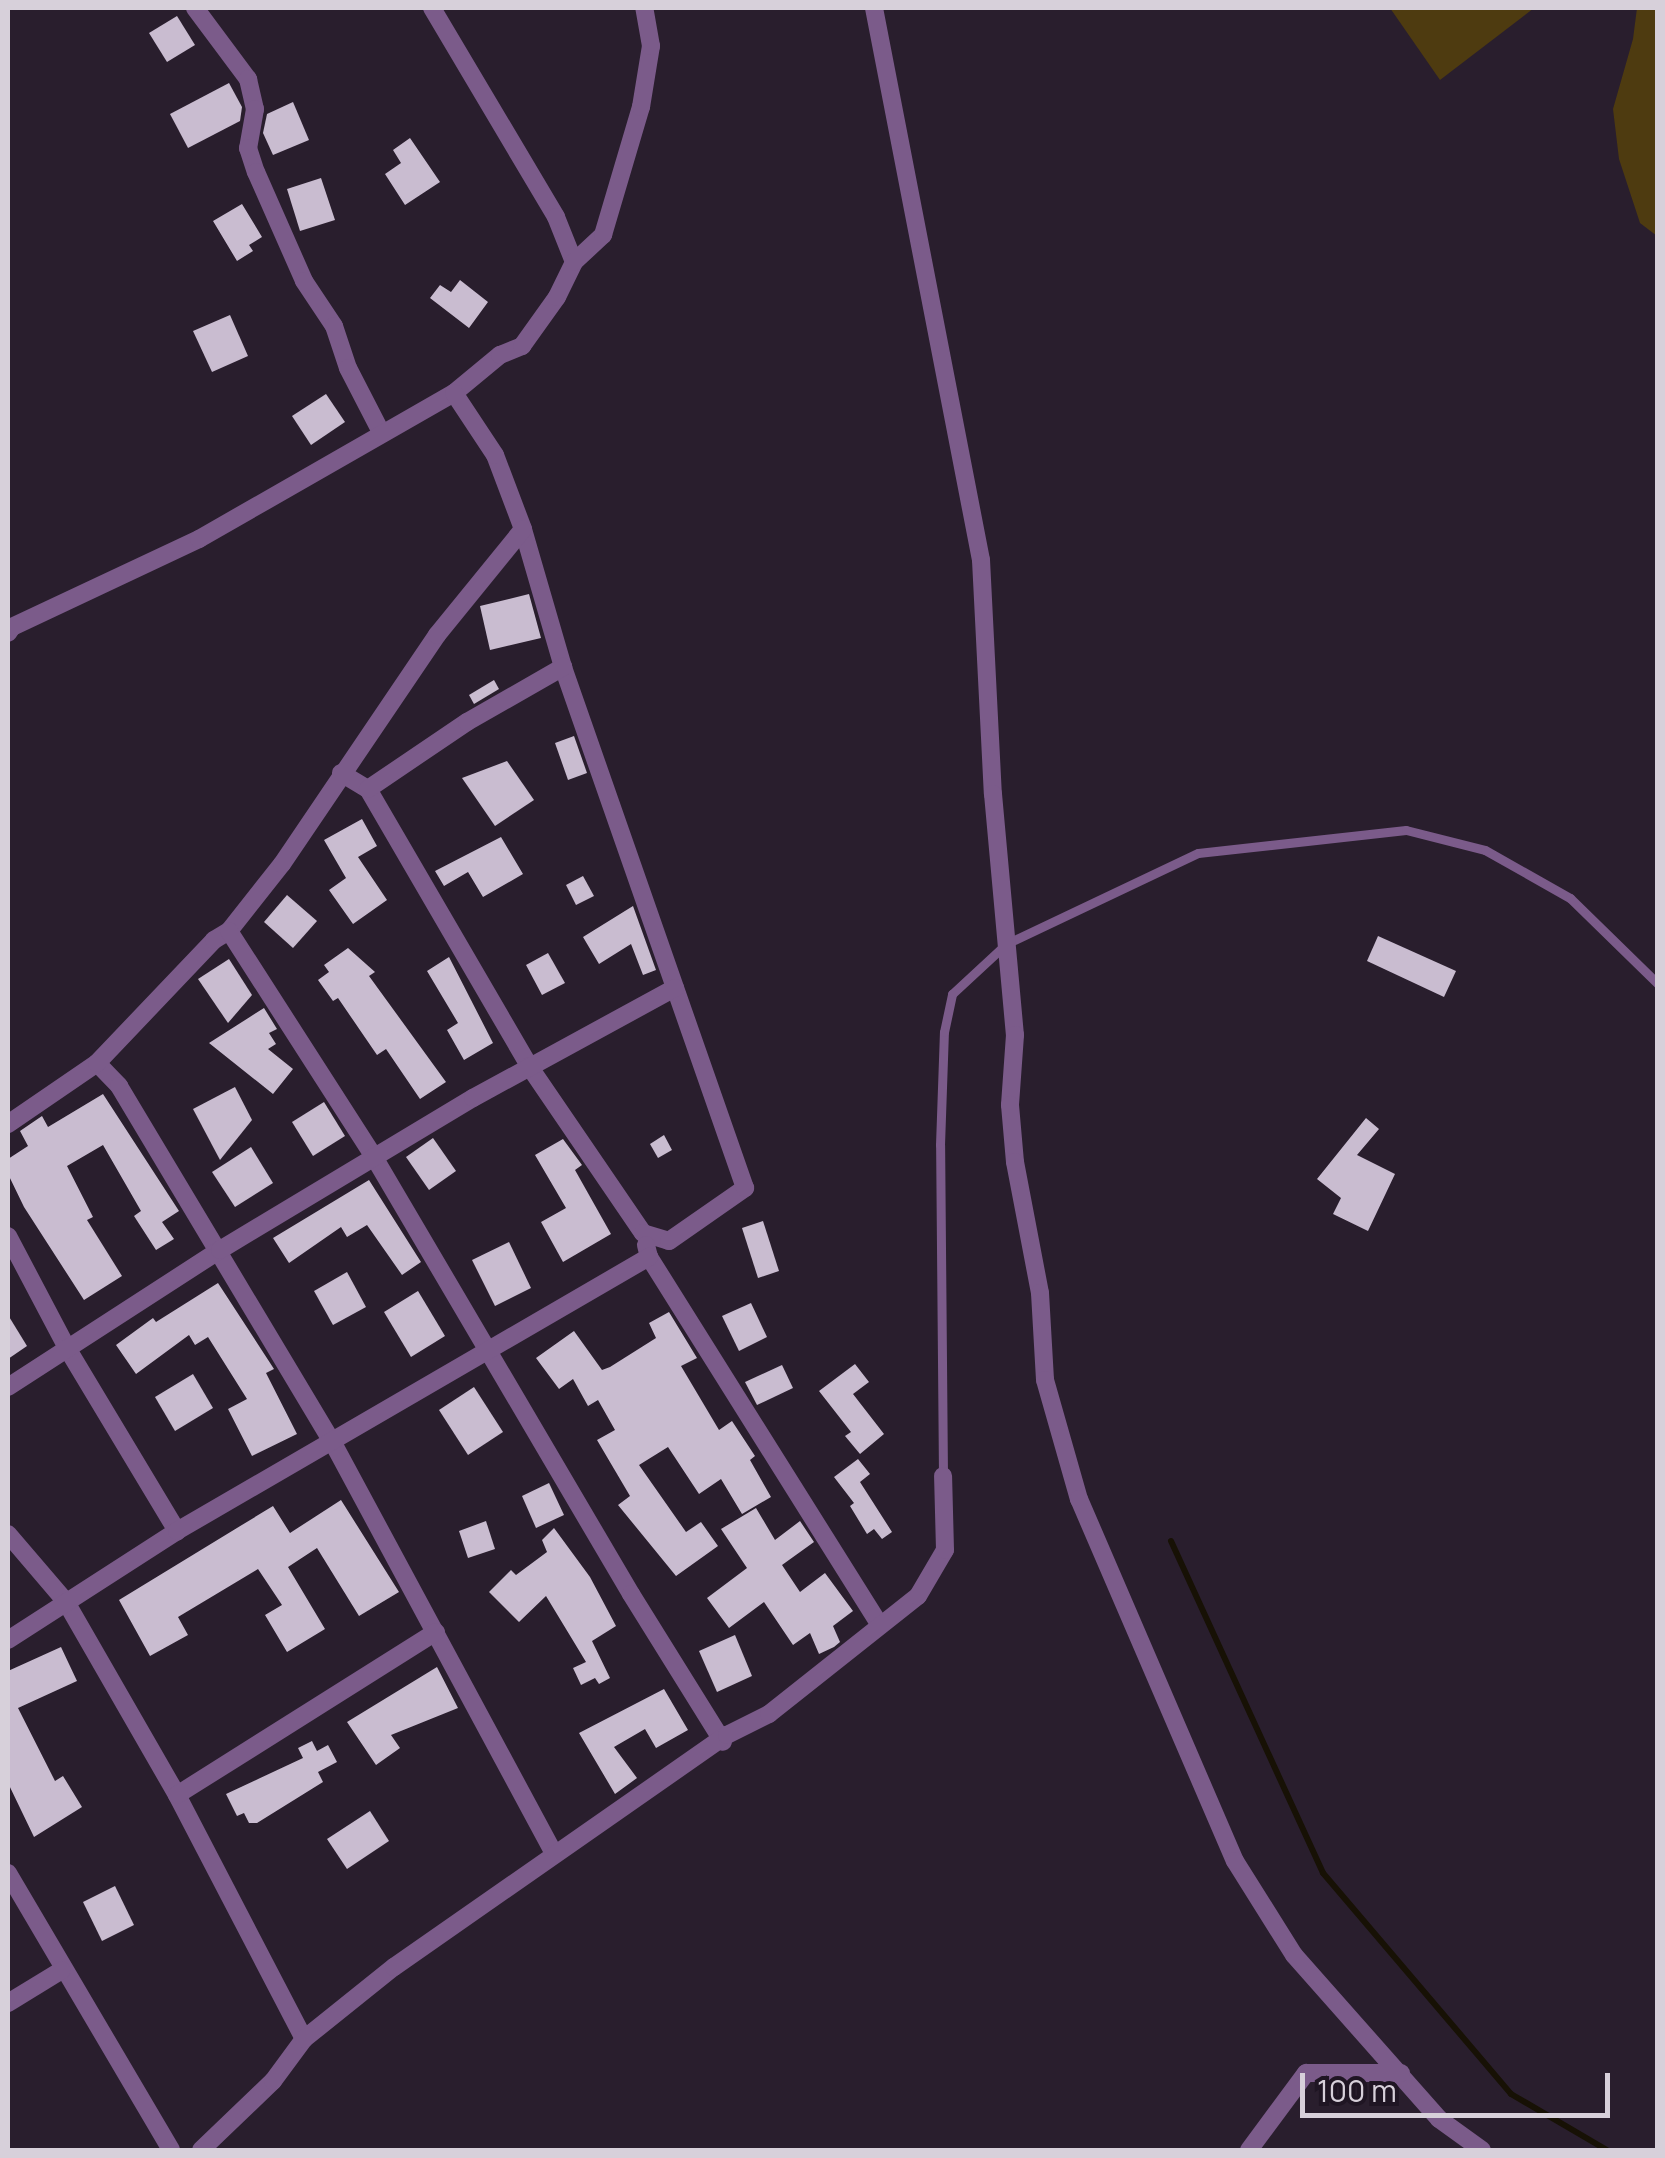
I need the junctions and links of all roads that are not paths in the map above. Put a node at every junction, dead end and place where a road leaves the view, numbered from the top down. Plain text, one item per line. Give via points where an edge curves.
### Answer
1 (195, 8) edge
2 (432, 8) edge
3 (644, 8) edge
4 (874, 8) edge
5 (574, 262) junction
6 (454, 392) junction
7 (382, 434) junction
8 (523, 528) junction
9 (8, 633) edge
10 (563, 667) junction
11 (340, 773) junction
12 (368, 789) junction
13 (229, 931) junction
14 (1006, 944) junction
15 (1658, 984) edge
16 (675, 988) junction
17 (98, 1063) junction
18 (529, 1066) junction
19 (8, 1124) edge
20 (374, 1157) junction
21 (643, 1233) junction
22 (8, 1236) edge
23 (220, 1250) junction
24 (648, 1257) junction
25 (67, 1348) junction
26 (490, 1350) junction
27 (8, 1386) edge
28 (332, 1443) junction
29 (943, 1476) joint
30 (177, 1531) junction
31 (8, 1534) edge
32 (66, 1602) junction
33 (879, 1623) junction
34 (436, 1632) junction
35 (8, 1640) edge
36 (723, 1742) junction
37 (177, 1795) junction
38 (554, 1854) junction
39 (8, 1873) edge
40 (62, 1970) junction
41 (8, 2002) edge
42 (304, 2039) junction
43 (1401, 2073) junction
44 (172, 2150) edge
45 (201, 2150) edge
46 (1249, 2150) edge
47 (1482, 2150) edge

1 - 7 street via 248,78 255,109 248,148 256,172
2 - 5 street via 556,217
3 - 5 street via 651,46 622,179 602,235
4 - 14 street via 981,560
5 - 6 street via 522,346
6 - 7 street
6 - 8 street via 495,455
7 - 9 street via 199,539
8 - 10 street
8 - 11 street
10 - 12 street
10 - 16 street
11 - 12 street
11 - 13 street
12 - 18 street
13 - 17 street
13 - 20 street
14 - 15 lane via 1198,853 1406,830 1485,850 1570,898
14 - 29 lane via 952,994 944,1032
14 - 43 street via 1015,1034 1015,1162 1040,1293 1045,1380 1079,1499 1235,1861 1294,1955
16 - 18 street
16 - 21 street via 745,1188 669,1241
17 - 19 street
17 - 23 street via 119,1086
18 - 20 street
18 - 21 street
20 - 23 street
20 - 26 street
21 - 24 street
22 - 25 street
23 - 25 street
23 - 28 street
24 - 26 street
24 - 33 street
25 - 27 street
25 - 30 street
26 - 28 street
26 - 36 street
28 - 30 street
28 - 34 street
29 - 33 street via 945,1550 918,1596
30 - 32 street
31 - 32 street
32 - 35 street
32 - 37 street
33 - 36 street via 769,1714
34 - 37 street
34 - 38 street
36 - 38 street
37 - 42 street
38 - 42 street
39 - 40 street
40 - 41 street
40 - 44 street
42 - 45 street via 273,2081
43 - 46 street via 1306,2074
43 - 47 street via 1439,2119

